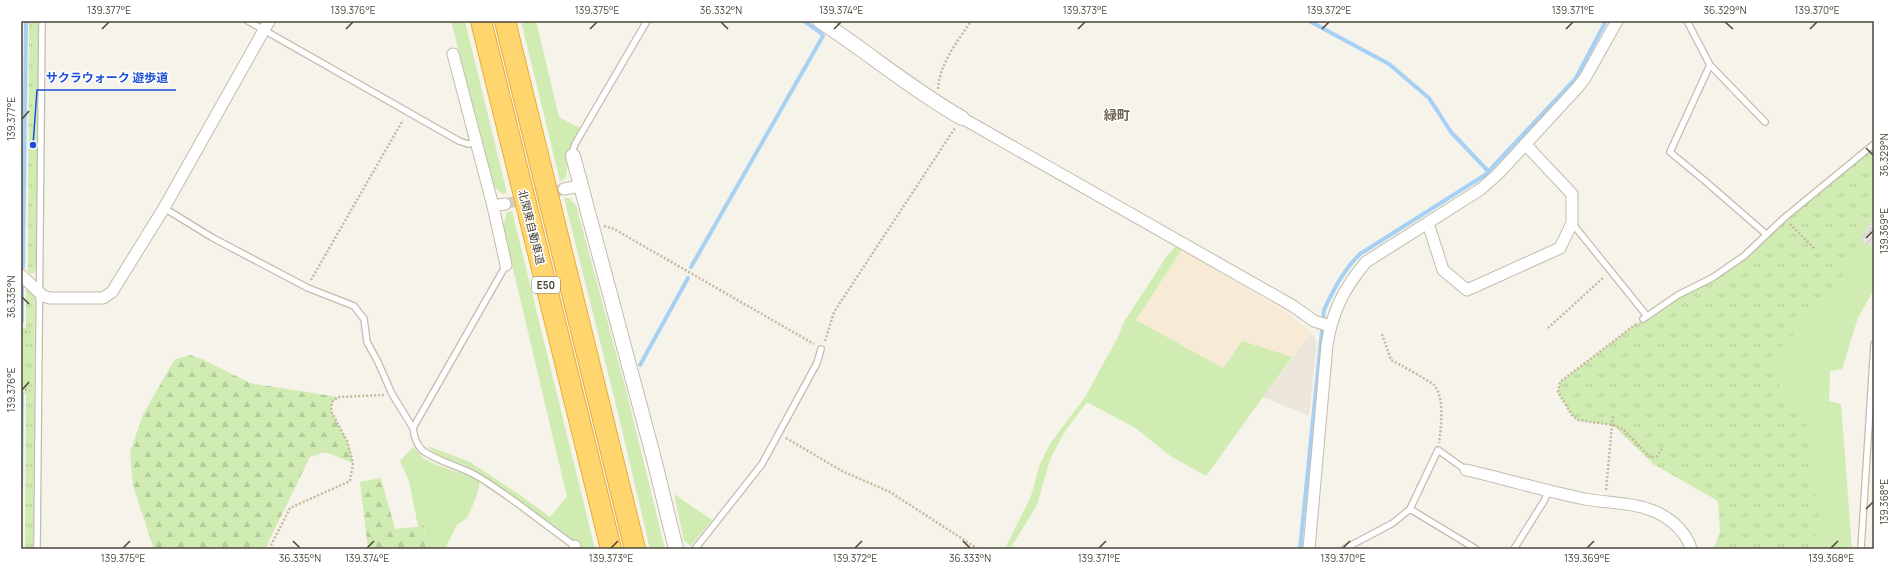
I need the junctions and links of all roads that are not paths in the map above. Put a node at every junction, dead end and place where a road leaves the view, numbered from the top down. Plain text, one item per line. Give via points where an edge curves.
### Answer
1 (42, 21) edge
2 (248, 21) edge
3 (481, 21) edge
4 (505, 21) edge
5 (647, 21) edge
6 (820, 21) edge
7 (1617, 21) edge
8 (1686, 21) edge
9 (266, 25) edge
10 (453, 54) dead end
11 (1710, 65) junction
12 (962, 118) joint
13 (1765, 122) dead end
14 (476, 142) junction
15 (1525, 144) junction
16 (1874, 144) edge
17 (573, 156) joint
18 (580, 186) junction
19 (564, 189) tunnel mouth
20 (505, 204) tunnel mouth
21 (493, 206) junction
22 (164, 208) junction
23 (1428, 223) junction
24 (1572, 223) junction
25 (1766, 234) junction
26 (506, 265) joint
27 (21, 275) edge
28 (40, 292) junction
29 (1330, 326) junction
30 (1874, 344) edge
31 (821, 349) road end
32 (413, 428) junction
33 (1466, 470) joint
34 (1548, 492) junction
35 (1410, 509) junction
36 (575, 548) edge
37 (37, 549) edge
38 (611, 549) edge
39 (635, 549) edge
40 (676, 549) edge
41 (695, 549) edge
42 (1309, 549) edge
43 (1344, 549) edge
44 (1476, 549) edge
45 (1514, 549) edge
46 (1692, 549) edge
47 (1861, 549) edge

1 - 28 lane
2 - 9 lane
3 - 38 highway, 北関東自動車道 / E50
4 - 39 highway, 北関東自動車道 / E50
5 - 17 lane via 575,144
6 - 12 street via 935,103
7 - 15 street via 1585,78
8 - 11 lane
9 - 14 lane via 459,141 468,144
9 - 22 street
10 - 14 street
11 - 13 lane
11 - 25 lane via 1670,152
12 - 29 street via 1293,306 1314,321
14 - 21 street
15 - 23 street via 1481,189
15 - 24 street via 1572,194
16 - 25 lane
17 - 18 street
18 - 19 street
18 - 40 street
20 - 21 street
21 - 26 street
22 - 28 street via 112,292 103,298 50,298
22 - 32 lane via 213,238 305,286 354,306 364,319 367,342 392,394
23 - 24 street via 1443,270 1467,290 1560,248
23 - 29 street via 1366,262 1341,298
24 - 25 lane via 1612,270 1645,318 1744,256
26 - 32 lane
27 - 28 street
28 - 37 lane
29 - 42 street
30 - 47 lane
31 - 41 lane via 762,464
32 - 36 lane via 415,440 421,448 432,456 478,477 522,505
33 - 34 street
33 - 35 lane via 1438,450
34 - 45 lane
34 - 46 street via 1650,509 1671,521 1682,531
35 - 43 lane via 1393,523
35 - 44 lane

